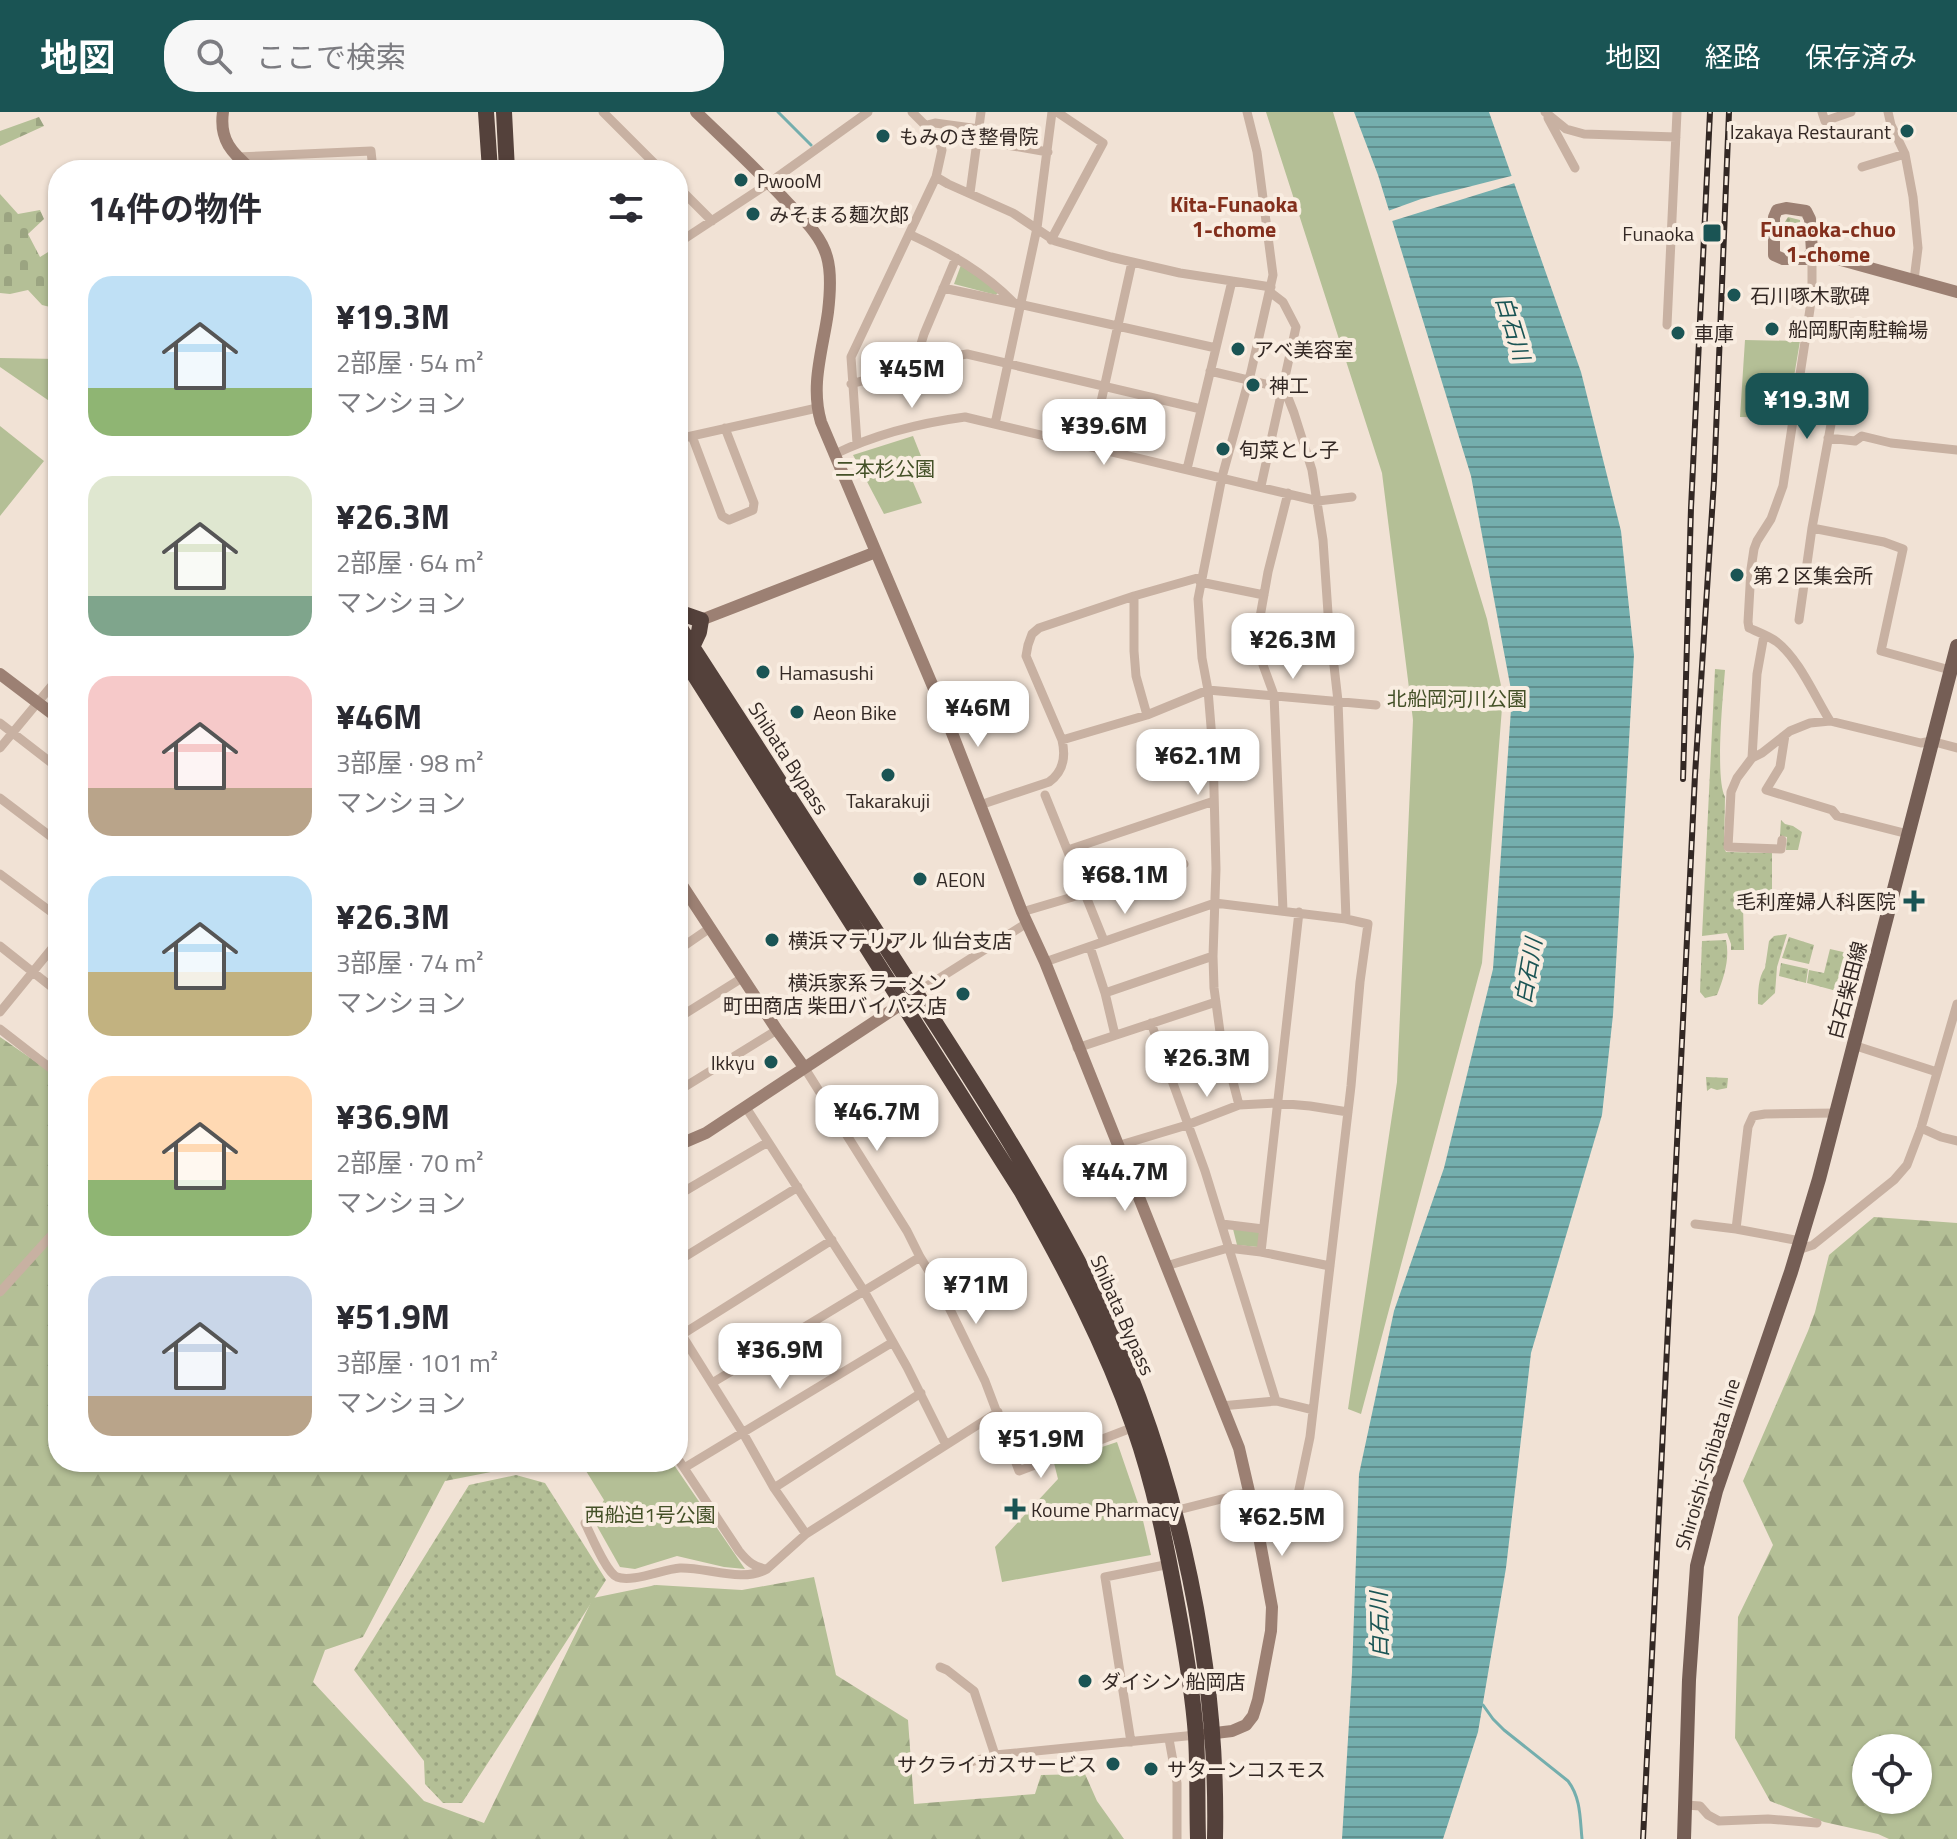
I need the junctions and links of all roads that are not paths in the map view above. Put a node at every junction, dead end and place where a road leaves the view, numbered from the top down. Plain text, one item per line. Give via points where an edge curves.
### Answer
1 (223, 112) edge
2 (486, 112) edge
3 (504, 112) edge
4 (603, 112) edge
5 (696, 112) edge
6 (868, 112) edge
7 (912, 112) edge
8 (981, 112) edge
9 (1054, 112) edge
10 (1247, 112) edge
11 (1545, 112) edge
12 (1677, 112) edge
13 (1822, 112) edge
14 (1851, 112) edge
15 (1888, 112) edge
16 (927, 125) junction
17 (979, 129) junction
18 (1676, 137) junction
19 (978, 140) junction
20 (1048, 152) junction
21 (1905, 154) junction
22 (237, 157) junction
23 (240, 160) edge
24 (372, 160) edge
25 (489, 160) edge
26 (506, 160) edge
27 (651, 160) edge
28 (1862, 167) dead end
29 (1575, 168) dead end
30 (936, 177) junction
31 (769, 183) junction
32 (970, 193) junction
33 (688, 197) edge
34 (712, 221) junction
35 (1037, 228) junction
36 (909, 234) junction
37 (688, 237) edge
38 (1051, 240) junction
39 (1812, 252) junction
40 (956, 258) junction
41 (1132, 262) junction
42 (1914, 280) junction
43 (1232, 281) junction
44 (943, 288) junction
45 (1270, 290) junction
46 (1957, 292) edge
47 (1017, 304) junction
48 (1117, 325) junction
49 (1667, 325) dead end
50 (1216, 348) junction
51 (922, 364) junction
52 (1007, 364) junction
53 (1210, 371) junction
54 (1249, 380) junction
55 (851, 384) junction
56 (1104, 387) junction
57 (1283, 387) junction
58 (1796, 402) junction
59 (817, 408) junction
60 (1201, 409) junction
61 (995, 424) junction
62 (725, 428) junction
63 (692, 436) junction
64 (688, 437) edge
65 (1828, 438) junction
66 (857, 443) junction
67 (1091, 447) junction
68 (1957, 450) edge
69 (835, 454) junction
70 (1187, 469) junction
71 (1222, 477) junction
72 (1261, 486) junction
73 (1288, 493) junction
74 (1352, 497) dead end
75 (1318, 501) junction
76 (1812, 528) junction
77 (876, 552) junction
78 (1201, 579) junction
79 (1264, 595) junction
80 (1134, 596) junction
81 (688, 615) edge
82 (701, 620) junction
83 (1799, 620) dead end
84 (1764, 635) junction
85 (688, 645) edge
86 (1957, 646) edge
87 (688, 653) edge
88 (1953, 665) edge
89 (0, 674) edge
90 (48, 690) edge
91 (1208, 690) junction
92 (1274, 695) junction
93 (1338, 701) junction
94 (38, 703) junction
95 (1376, 705) dead end
96 (48, 710) edge
97 (1147, 715) junction
98 (1830, 721) junction
99 (0, 723) edge
100 (12, 733) junction
101 (1786, 735) junction
102 (1062, 740) junction
103 (1931, 741) junction
104 (0, 748) edge
105 (1957, 748) edge
106 (1752, 758) junction
107 (48, 760) edge
108 (1045, 795) dead end
109 (0, 798) edge
110 (1214, 801) junction
111 (980, 805) junction
112 (48, 834) edge
113 (1908, 834) junction
114 (1782, 840) dead end
115 (1068, 850) junction
116 (1184, 864) dead end
117 (0, 874) edge
118 (1084, 892) junction
119 (688, 894) edge
120 (1215, 903) junction
121 (48, 910) edge
122 (1283, 911) junction
123 (1299, 912) junction
124 (1025, 917) junction
125 (1346, 919) junction
126 (710, 928) junction
127 (1104, 941) junction
128 (688, 943) edge
129 (0, 946) edge
130 (1090, 947) junction
131 (48, 954) edge
132 (1213, 956) junction
133 (1045, 962) junction
134 (33, 973) junction
135 (742, 978) junction
136 (48, 984) edge
137 (1105, 993) junction
138 (909, 998) junction
139 (1216, 1002) junction
140 (1957, 1004) edge
141 (0, 1012) edge
142 (688, 1012) edge
143 (1151, 1023) junction
144 (0, 1029) edge
145 (777, 1030) junction
146 (1115, 1035) junction
147 (1853, 1045) junction
148 (1077, 1048) junction
149 (48, 1066) edge
150 (804, 1067) junction
151 (1937, 1072) junction
152 (688, 1085) edge
153 (1276, 1103) junction
154 (1239, 1105) junction
155 (745, 1106) junction
156 (1348, 1112) junction
157 (1836, 1113) junction
158 (1187, 1125) junction
159 (1921, 1128) junction
160 (688, 1141) edge
161 (1957, 1141) edge
162 (768, 1142) junction
163 (1117, 1146) junction
164 (798, 1187) junction
165 (688, 1189) edge
166 (1222, 1224) junction
167 (1695, 1224) dead end
168 (1263, 1229) junction
169 (1736, 1229) junction
170 (48, 1239) edge
171 (832, 1240) junction
172 (1799, 1246) junction
173 (1228, 1248) junction
174 (1261, 1252) junction
175 (688, 1255) edge
176 (920, 1257) junction
177 (1166, 1266) junction
178 (1330, 1266) junction
179 (864, 1291) junction
180 (0, 1292) edge
181 (688, 1328) edge
182 (893, 1342) junction
183 (688, 1347) edge
184 (712, 1383) junction
185 (921, 1393) junction
186 (1276, 1401) junction
187 (1221, 1406) junction
188 (1313, 1410) junction
189 (998, 1412) junction
190 (1134, 1427) junction
191 (743, 1433) junction
192 (946, 1445) junction
193 (688, 1460) edge
194 (686, 1472) edge
195 (774, 1488) junction
196 (1250, 1497) junction
197 (1174, 1511) junction
198 (585, 1523) dead end
199 (806, 1534) junction
200 (1170, 1564) junction
201 (767, 1569) junction
202 (940, 1667) dead end
203 (1204, 1734) junction
204 (1169, 1739) junction
205 (1131, 1742) junction
206 (995, 1755) junction
207 (971, 1762) dead end
208 (1686, 1805) junction
209 (1817, 1823) dead end
210 (1177, 1839) edge
211 (1198, 1839) edge
212 (1215, 1839) edge
213 (1684, 1839) edge

1 - 22 street via 223,133
2 - 25 highway
3 - 26 highway
4 - 27 street
5 - 31 street
6 - 31 street
7 - 16 street
8 - 17 street
9 - 20 street
9 - 38 street via 1103,143
10 - 45 street via 1262,183 1273,275
11 - 18 street via 1566,129 1584,134
11 - 29 street
12 - 18 street
13 - 14 street via 1825,121
15 - 21 street
16 - 17 street
16 - 30 street via 942,150
17 - 19 street
18 - 49 street
19 - 20 street
19 - 32 street
20 - 35 street
21 - 28 street
21 - 42 street via 1918,248
22 - 23 street
22 - 24 street via 371,151
30 - 32 street
30 - 36 street
31 - 34 street
31 - 59 street via 810,226 827,256 829,300
32 - 35 street
33 - 34 street
34 - 37 street
35 - 38 street
35 - 47 street
36 - 40 street
36 - 55 street via 851,357
38 - 41 street
39 - 39 street via 1806,259 1774,255 1777,210 1806,211
39 - 42 street
39 - 58 street
40 - 44 street
40 - 47 street
41 - 43 street
41 - 48 street
42 - 46 street
43 - 45 street
43 - 50 street
44 - 47 street
44 - 51 street via 920,347
45 - 54 street
45 - 57 street via 1296,327
47 - 48 street
47 - 52 street
48 - 50 street
48 - 56 street
50 - 53 street
51 - 52 street via 967,354
51 - 55 street
52 - 56 street
52 - 61 street
53 - 54 street
53 - 60 street
54 - 57 street
54 - 71 street
55 - 66 street
56 - 60 street
56 - 67 street
57 - 72 street
57 - 75 street
58 - 65 street via 1834,408
58 - 84 street via 1780,499 1757,541 1751,569 1749,628
59 - 62 street
59 - 69 street
60 - 70 street
61 - 66 street via 965,417 931,421
61 - 67 street
62 - 63 street
62 - 63 street via 754,503 753,510 729,520 722,516
63 - 64 street
65 - 68 street via 1855,441 1862,436
65 - 76 street
66 - 69 street
67 - 70 street
69 - 77 street
70 - 71 street
71 - 72 street
71 - 78 street
72 - 73 street
73 - 75 street
73 - 79 street
74 - 75 street
75 - 93 street
76 - 83 street
76 - 88 street via 1903,549 1881,651
77 - 82 street
77 - 111 street
78 - 79 street
78 - 80 street
78 - 91 street via 1201,647
79 - 92 street via 1263,665
80 - 97 street via 1136,676
80 - 102 street via 1032,634 1026,656
81 - 82 highway
82 - 85 highway
84 - 98 street via 1790,655
84 - 106 street
86 - 88 main road, 白石柴田線
87 - 138 highway, Shibata Bypass
88 - 103 main road, 白石柴田線
89 - 94 street
90 - 94 street
91 - 92 street
91 - 97 street
91 - 110 street
92 - 93 street
92 - 122 street
93 - 95 street
93 - 125 street
94 - 96 street
94 - 100 street
97 - 102 street
98 - 101 street via 1810,723
98 - 103 street
99 - 100 street
100 - 104 street
100 - 107 street
101 - 106 street
101 - 113 street via 1780,767 1766,790
102 - 111 street via 1064,759 1055,778
103 - 105 street
103 - 113 main road, 白石柴田線
106 - 114 street via 1731,792 1728,847 1781,849
108 - 115 street
109 - 112 street
110 - 115 street
110 - 120 street
111 - 124 street
113 - 147 main road, 白石柴田線
115 - 118 street
116 - 118 street
117 - 121 street
118 - 124 street
118 - 127 street
119 - 126 street
120 - 122 street
120 - 127 street
120 - 132 street
122 - 123 street
123 - 125 street
123 - 153 street
124 - 133 street
124 - 138 street
125 - 156 street via 1368,924
126 - 128 street
126 - 135 street
127 - 130 street
129 - 134 street
130 - 133 street
130 - 137 street
131 - 134 street
132 - 137 street
132 - 139 street
133 - 148 street
134 - 136 street
134 - 141 street
135 - 142 street
135 - 145 street
137 - 146 street
138 - 150 street
138 - 190 highway, Shibata Bypass via 1071,1279
138 - 197 highway, Shibata Bypass via 1024,1166 1085,1277 1147,1423
139 - 143 street
139 - 154 street
140 - 151 street
143 - 146 street
143 - 158 street
144 - 149 street
145 - 150 street
145 - 152 street
146 - 148 street
147 - 151 street
147 - 157 main road, 白石柴田線
148 - 163 street
150 - 155 street
150 - 176 street
151 - 159 street
153 - 154 street
153 - 156 street
153 - 168 street
154 - 158 street
155 - 160 street
155 - 162 street
156 - 178 street
157 - 169 street via 1753,1116
157 - 172 main road, 白石柴田線
158 - 163 street
158 - 166 street
159 - 161 street
159 - 172 street via 1907,1165 1894,1180 1813,1245
162 - 164 street
162 - 165 street
163 - 177 street
164 - 171 street
164 - 175 street
166 - 168 street
166 - 173 street
167 - 169 street
168 - 174 street
169 - 172 street
170 - 180 street
171 - 179 street
171 - 181 street
172 - 208 main road, Shiroishi-Shibata line via 1716,1491 1697,1566
173 - 174 street
173 - 177 street
173 - 186 street
174 - 178 street
176 - 179 street
176 - 189 street
177 - 187 street
178 - 188 street
179 - 182 street
179 - 184 street
182 - 185 street
182 - 191 street
183 - 184 street
184 - 191 street
185 - 192 street
185 - 195 street
186 - 187 street
186 - 188 street
187 - 196 street via 1239,1448
188 - 196 street via 1296,1504
189 - 190 street via 1019,1471
189 - 192 street
190 - 200 highway, Shibata Bypass
191 - 193 street
191 - 195 street
192 - 199 street
194 - 201 street via 746,1560
195 - 199 street
196 - 197 street
196 - 203 street via 1272,1607 1266,1663 1250,1721 1232,1731
197 - 203 highway, Shibata Bypass via 1205,1669
198 - 201 street via 609,1570 618,1577 674,1568 727,1574
199 - 201 street
200 - 203 highway, Shibata Bypass
200 - 205 street via 1105,1577
202 - 206 street via 974,1691
203 - 204 street
203 - 211 highway, Shibata Bypass
203 - 212 highway, Shibata Bypass
204 - 205 street
204 - 210 street via 1177,1783
205 - 206 street
206 - 207 street
208 - 209 street via 1700,1806 1719,1821
208 - 213 main road, Shiroishi-Shibata line

